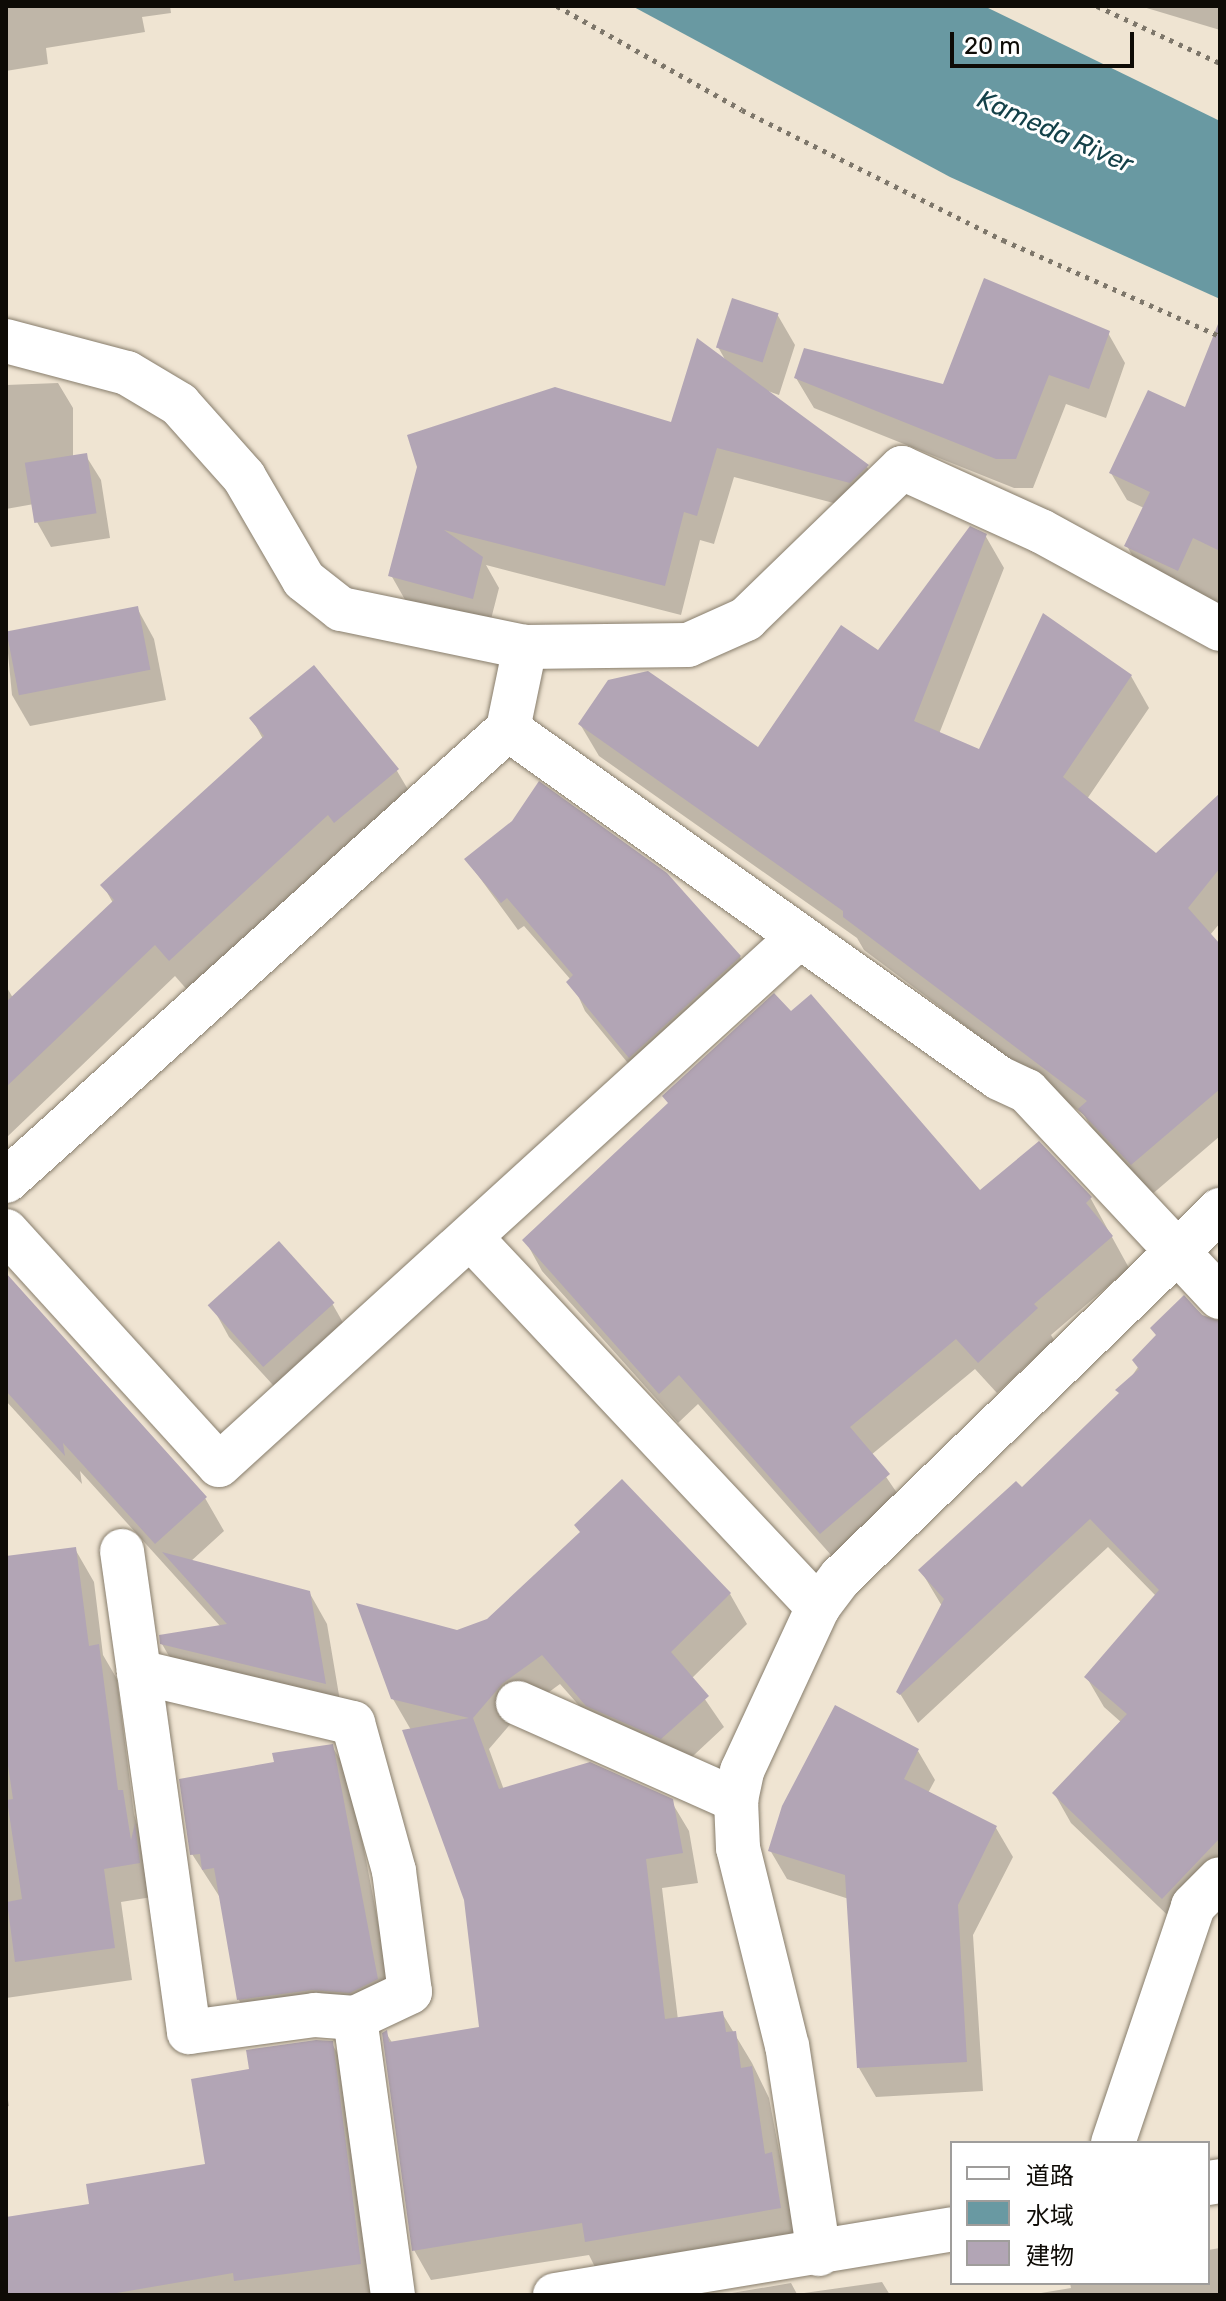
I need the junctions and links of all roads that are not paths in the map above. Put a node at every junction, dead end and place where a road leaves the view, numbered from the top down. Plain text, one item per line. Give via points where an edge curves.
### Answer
1 (6, 341) edge
2 (1220, 629) edge
3 (525, 647) junction
4 (508, 729) junction
5 (799, 937) junction
6 (6, 1181) edge
7 (1220, 1210) edge
8 (6, 1231) edge
9 (471, 1238) junction
10 (1175, 1254) junction
11 (1220, 1297) edge
12 (122, 1551) dead end
13 (818, 1607) junction
14 (139, 1672) junction
15 (518, 1703) dead end
16 (736, 1800) junction
17 (1220, 1879) edge
18 (355, 2018) junction
19 (1114, 2141) edge
20 (950, 2229) edge
21 (819, 2254) junction
22 (393, 2295) edge
23 (555, 2295) edge

1 - 3 street via 127,373 179,404 244,477 304,580 341,609
2 - 3 street via 1041,531 902,468 746,619 688,645
3 - 4 street
4 - 5 street
4 - 6 street
5 - 9 street
5 - 10 street via 999,1078 1027,1091
7 - 10 street
8 - 9 street via 219,1465
9 - 13 street
10 - 11 street
10 - 13 street via 841,1577
12 - 14 street
13 - 16 street via 742,1771
14 - 18 street via 189,2032 315,2015
14 - 18 street via 353,1723 394,1871 410,1992
15 - 16 street
16 - 21 street via 738,1848 787,2046
17 - 19 street via 1193,1906
18 - 22 street
20 - 21 street
21 - 23 street

